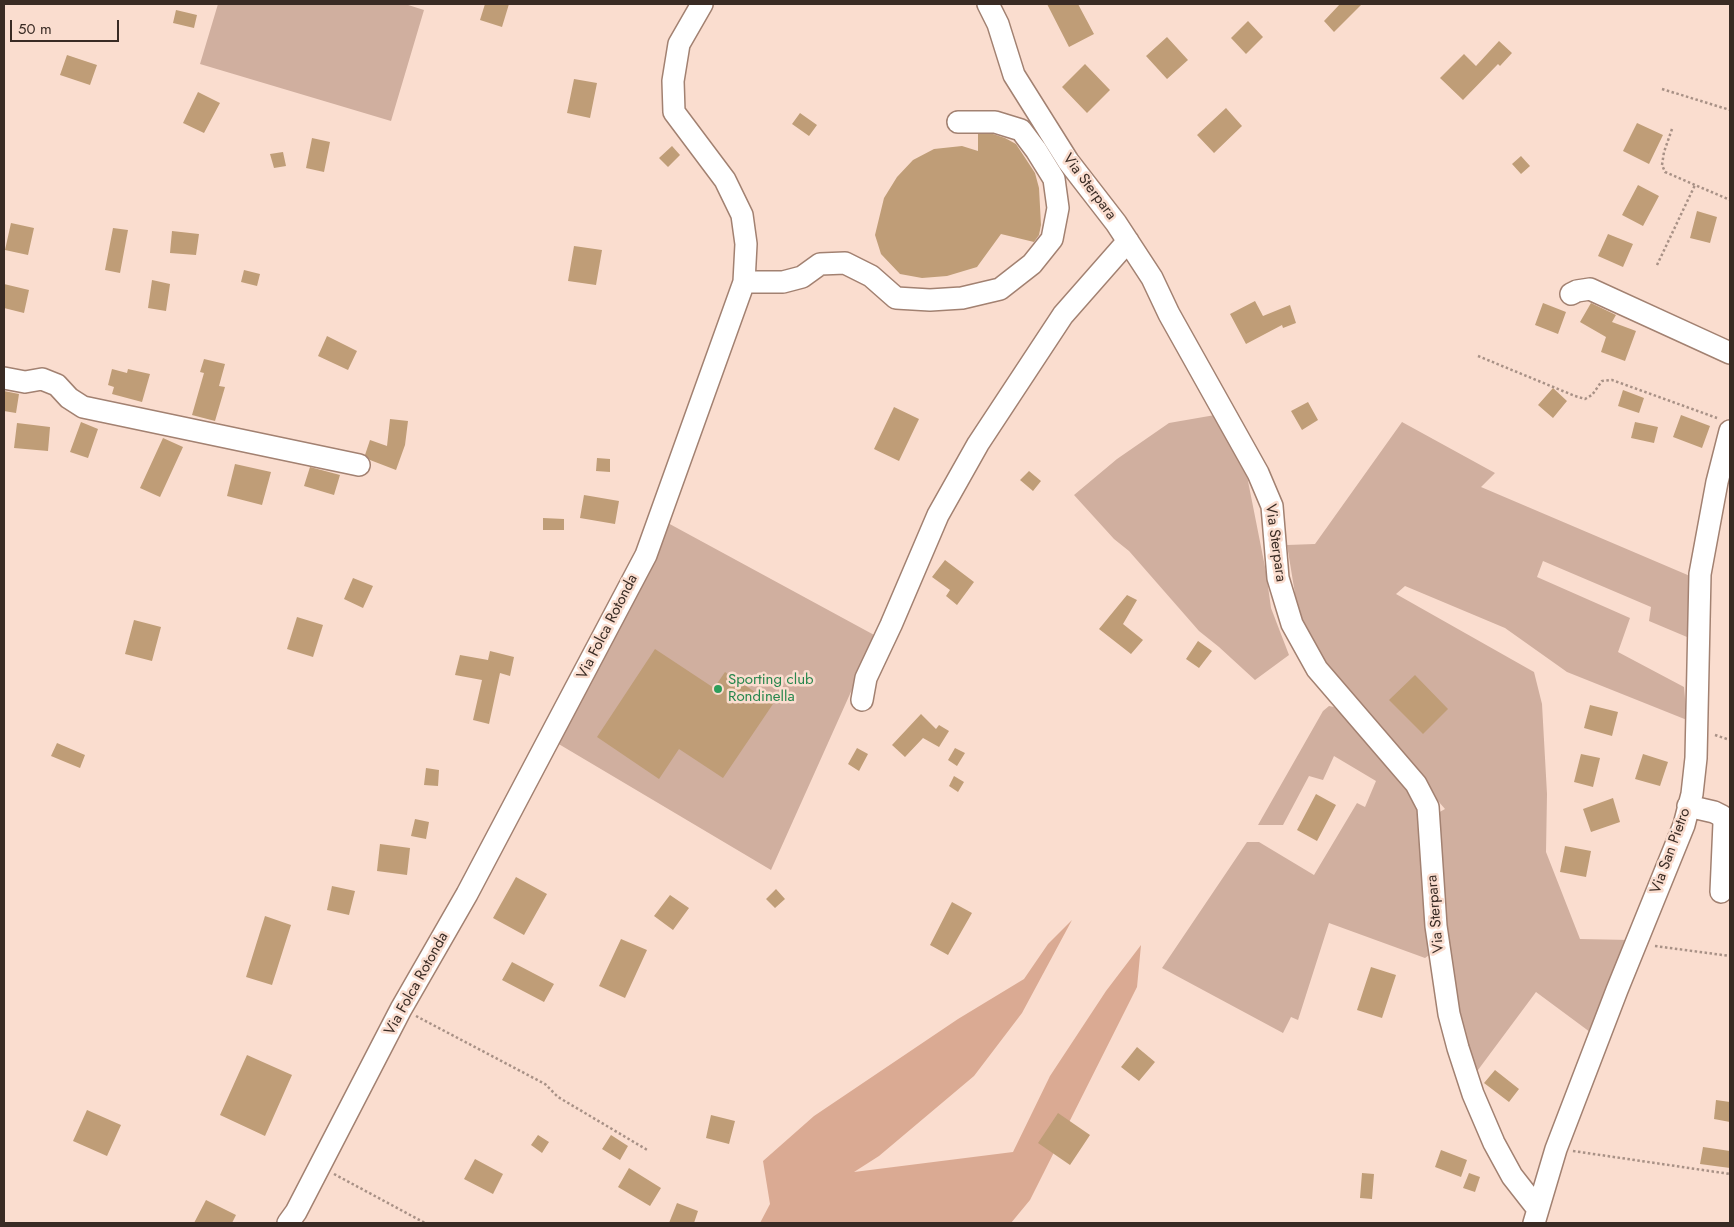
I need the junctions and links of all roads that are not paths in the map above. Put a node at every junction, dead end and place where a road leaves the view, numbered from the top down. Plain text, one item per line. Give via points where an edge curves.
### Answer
1 (702, 4) edge
2 (988, 4) edge
3 (958, 122) dead end
4 (1128, 241) junction
5 (744, 282) junction
6 (1571, 294) dead end
7 (1730, 353) edge
8 (4, 378) edge
9 (1726, 426) edge
10 (358, 465) dead end
11 (862, 700) dead end
12 (1688, 806) junction
13 (1720, 892) dead end
14 (1536, 1216) edge
15 (288, 1223) edge

1 - 5 street, Via Folca Rotonda via 679,44 673,81 674,112 725,180 742,215 746,244
2 - 4 street, Via Sterpara via 998,24 1014,75 1068,161
3 - 5 street via 995,122 1021,130 1054,179 1058,208 1052,239 1032,264 1000,288 962,298 896,298 871,276 845,263 820,264 802,277 783,282
4 - 11 street via 1063,315 978,444 938,515 866,678
4 - 14 street, Via Sterpara via 1152,278 1258,472 1272,506 1278,578 1292,624 1317,669 1416,784 1428,807 1436,926 1449,1014 1473,1094 1494,1143
5 - 15 street, Via Folca Rotonda via 646,555
6 - 7 street via 1590,289
8 - 10 street via 25,382 42,379 57,385 83,407
9 - 12 street, Via San Pietro via 1700,574 1696,758
12 - 13 street via 1722,816
12 - 14 street, Via San Pietro via 1684,825 1556,1148

